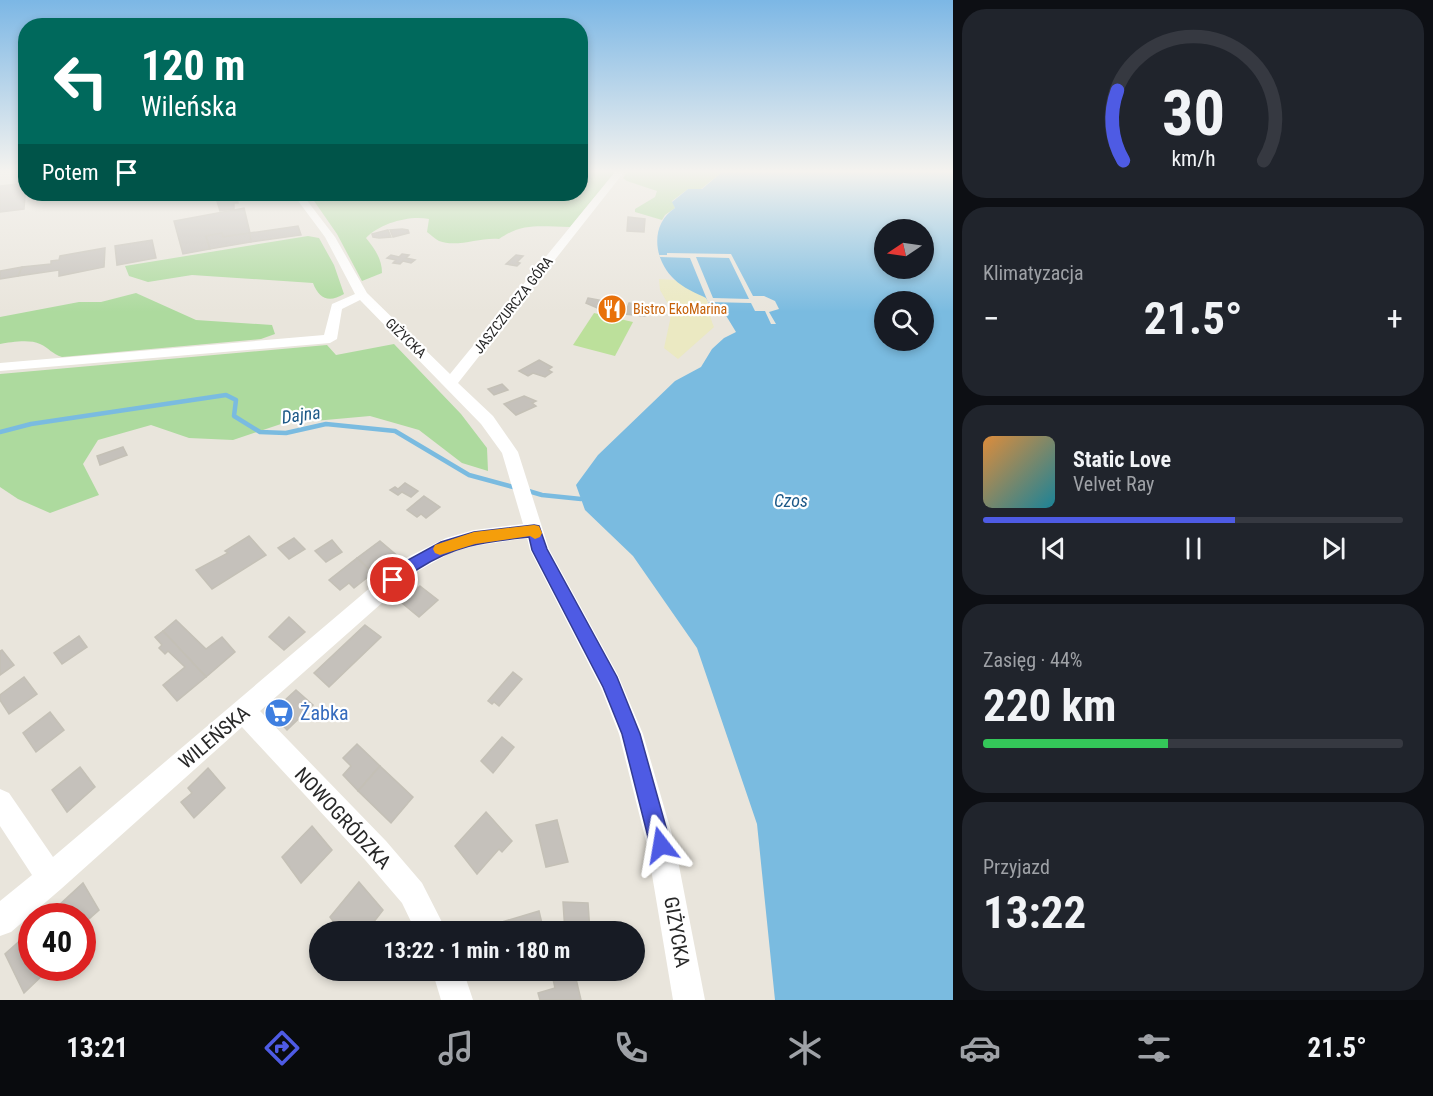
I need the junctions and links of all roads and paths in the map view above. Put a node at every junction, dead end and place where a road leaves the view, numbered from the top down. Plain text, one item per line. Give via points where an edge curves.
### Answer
1 (316, 219) edge
2 (583, 219) edge
3 (362, 295) junction
4 (0, 367) edge
5 (451, 382) junction
6 (534, 530) junction
7 (244, 712) junction
8 (0, 802) edge
9 (51, 879) junction
10 (0, 921) edge
11 (426, 921) edge
12 (451, 981) edge
13 (457, 1000) edge
14 (689, 1000) edge

1 - 3 street, GIŻYCKA
2 - 5 street, JASZCZURCZA GÓRA
3 - 4 street via 336,307 330,339
3 - 5 street, GIŻYCKA
5 - 6 street, GIŻYCKA via 487,420 510,452
6 - 7 street, WILEŃSKA via 474,538 446,546 411,565
6 - 14 street, GIŻYCKA via 540,550 610,683 631,734 661,845
7 - 9 street, WILEŃSKA
7 - 11 street, NOWOGRÓDZKA via 376,851 411,893
8 - 9 street
9 - 10 street, WILEŃSKA
12 - 13 street

